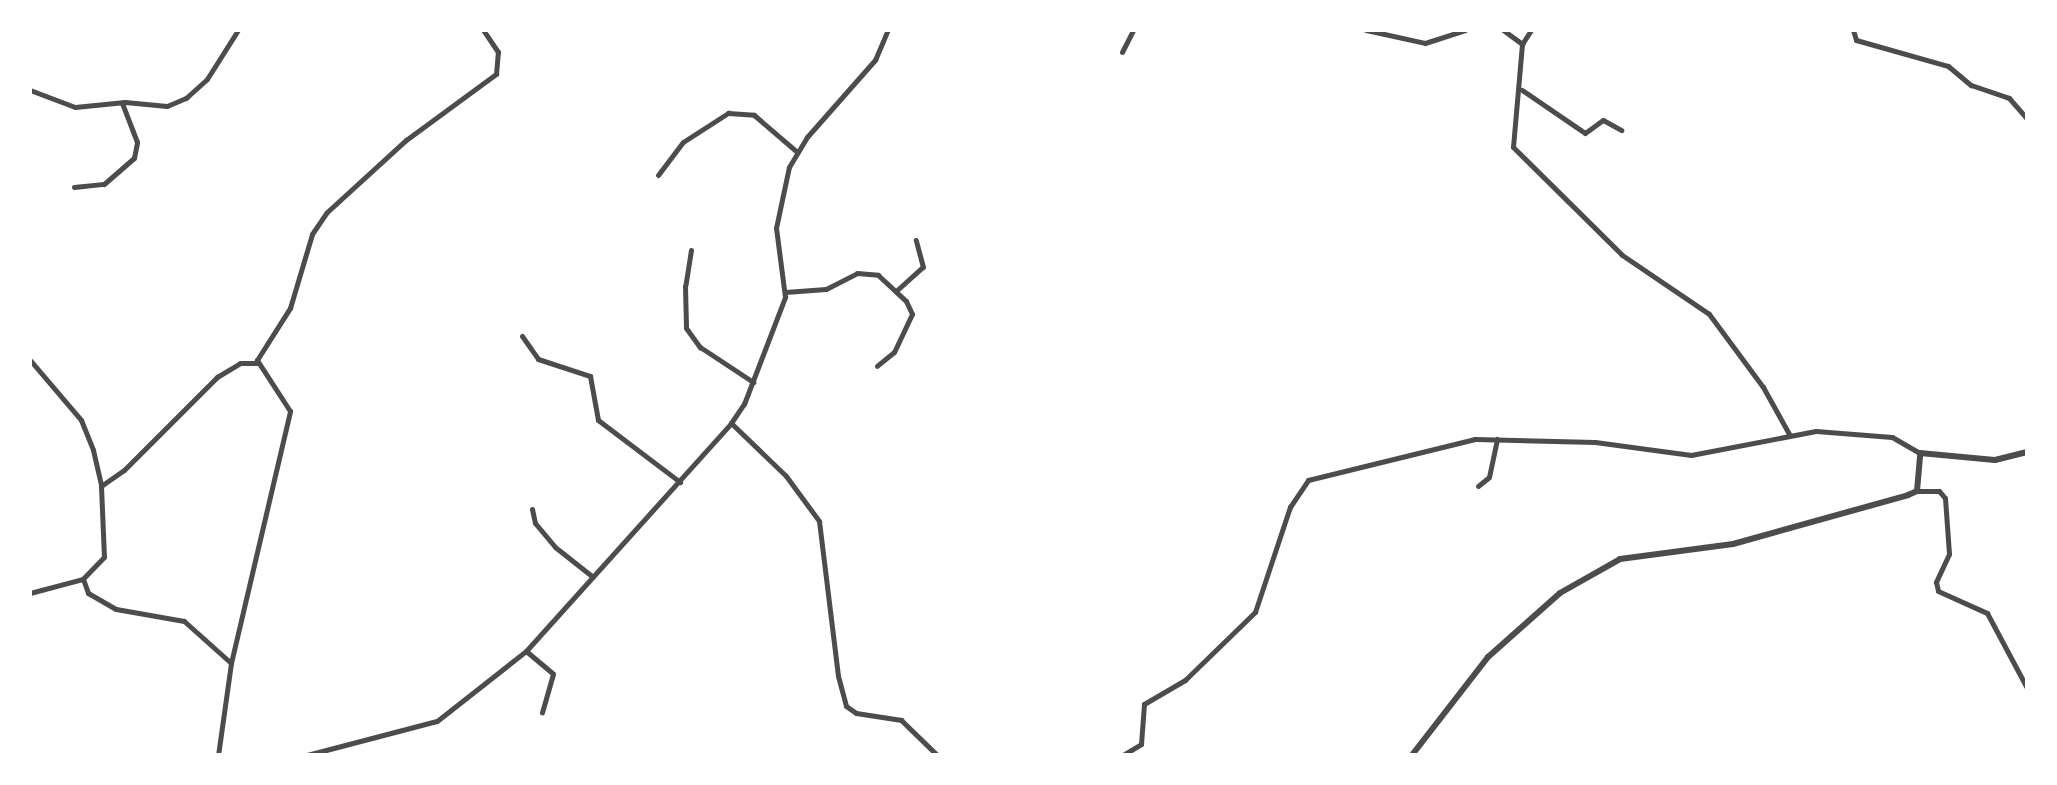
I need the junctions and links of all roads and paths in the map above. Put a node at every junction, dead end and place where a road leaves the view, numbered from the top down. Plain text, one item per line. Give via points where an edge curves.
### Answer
1 (238, 30) edge
2 (483, 30) edge
3 (888, 30) edge
4 (1133, 30) edge
5 (1366, 30) edge
6 (1465, 30) edge
7 (1503, 30) edge
8 (1531, 30) edge
9 (1853, 30) edge
10 (1522, 44) junction
11 (1122, 52) dead end
12 (1521, 89) junction
13 (30, 90) edge
14 (122, 103) junction
15 (2027, 119) edge
16 (1621, 130) dead end
17 (797, 152) junction
18 (658, 175) dead end
19 (74, 187) dead end
20 (916, 240) dead end
21 (691, 250) dead end
22 (896, 291) junction
23 (785, 292) junction
24 (522, 336) dead end
25 (30, 360) edge
26 (257, 363) junction
27 (877, 366) dead end
28 (753, 382) junction
29 (731, 423) junction
30 (1789, 434) junction
31 (1497, 439) junction
32 (2027, 452) edge
33 (1920, 453) junction
34 (680, 482) junction
35 (101, 486) junction
36 (1478, 486) dead end
37 (1917, 491) junction
38 (532, 509) dead end
39 (593, 577) junction
40 (83, 579) junction
41 (30, 593) edge
42 (526, 651) junction
43 (231, 663) junction
44 (2027, 688) edge
45 (542, 712) dead end
46 (218, 755) edge
47 (307, 755) edge
48 (937, 755) edge
49 (1123, 755) edge
50 (1412, 755) edge

1 - 14 street via 207,79 186,98 167,106
2 - 26 street via 498,52 496,74 406,140 326,213 312,234 290,308
3 - 17 street via 875,60
4 - 11 street
5 - 6 street via 1425,43
7 - 10 street
8 - 10 street
9 - 15 street via 1856,40 1948,66 1971,85 2009,98
10 - 12 street
12 - 16 street via 1585,133 1603,120
12 - 30 street via 1513,147 1622,255 1709,314 1763,387
13 - 14 street via 75,107
14 - 19 street via 137,142 134,158 104,184
17 - 18 street via 754,115 728,113 683,142
17 - 23 street via 776,228 776,259
20 - 22 street via 923,267
21 - 28 street via 686,328 700,347
22 - 23 street via 871,272 826,289
22 - 27 street via 912,314 894,352
23 - 28 street
24 - 34 street via 538,359 590,376 596,417
25 - 35 street via 81,420
26 - 35 street via 240,363 217,377 124,470
26 - 43 street via 283,393 290,411
28 - 29 street
29 - 34 street
29 - 48 street via 786,476 819,521 846,706 856,713 901,720
30 - 31 street via 1691,455 1606,443
30 - 33 street via 1892,437
31 - 36 street via 1492,469
31 - 49 street via 1440,446 1308,480 1290,507 1255,612 1185,680 1147,701 1141,744
32 - 33 street via 1995,460
33 - 37 street
34 - 39 street
35 - 40 street via 103,561
37 - 44 street via 1939,491 1945,498 1949,554 1936,582 1938,591 1987,613
37 - 50 street via 1733,544 1620,559 1560,593 1488,657
38 - 39 street via 535,523 555,547
39 - 42 street
40 - 41 street
40 - 43 street via 88,593 102,604 184,621
42 - 45 street via 553,674
42 - 47 street via 437,721
43 - 46 street

